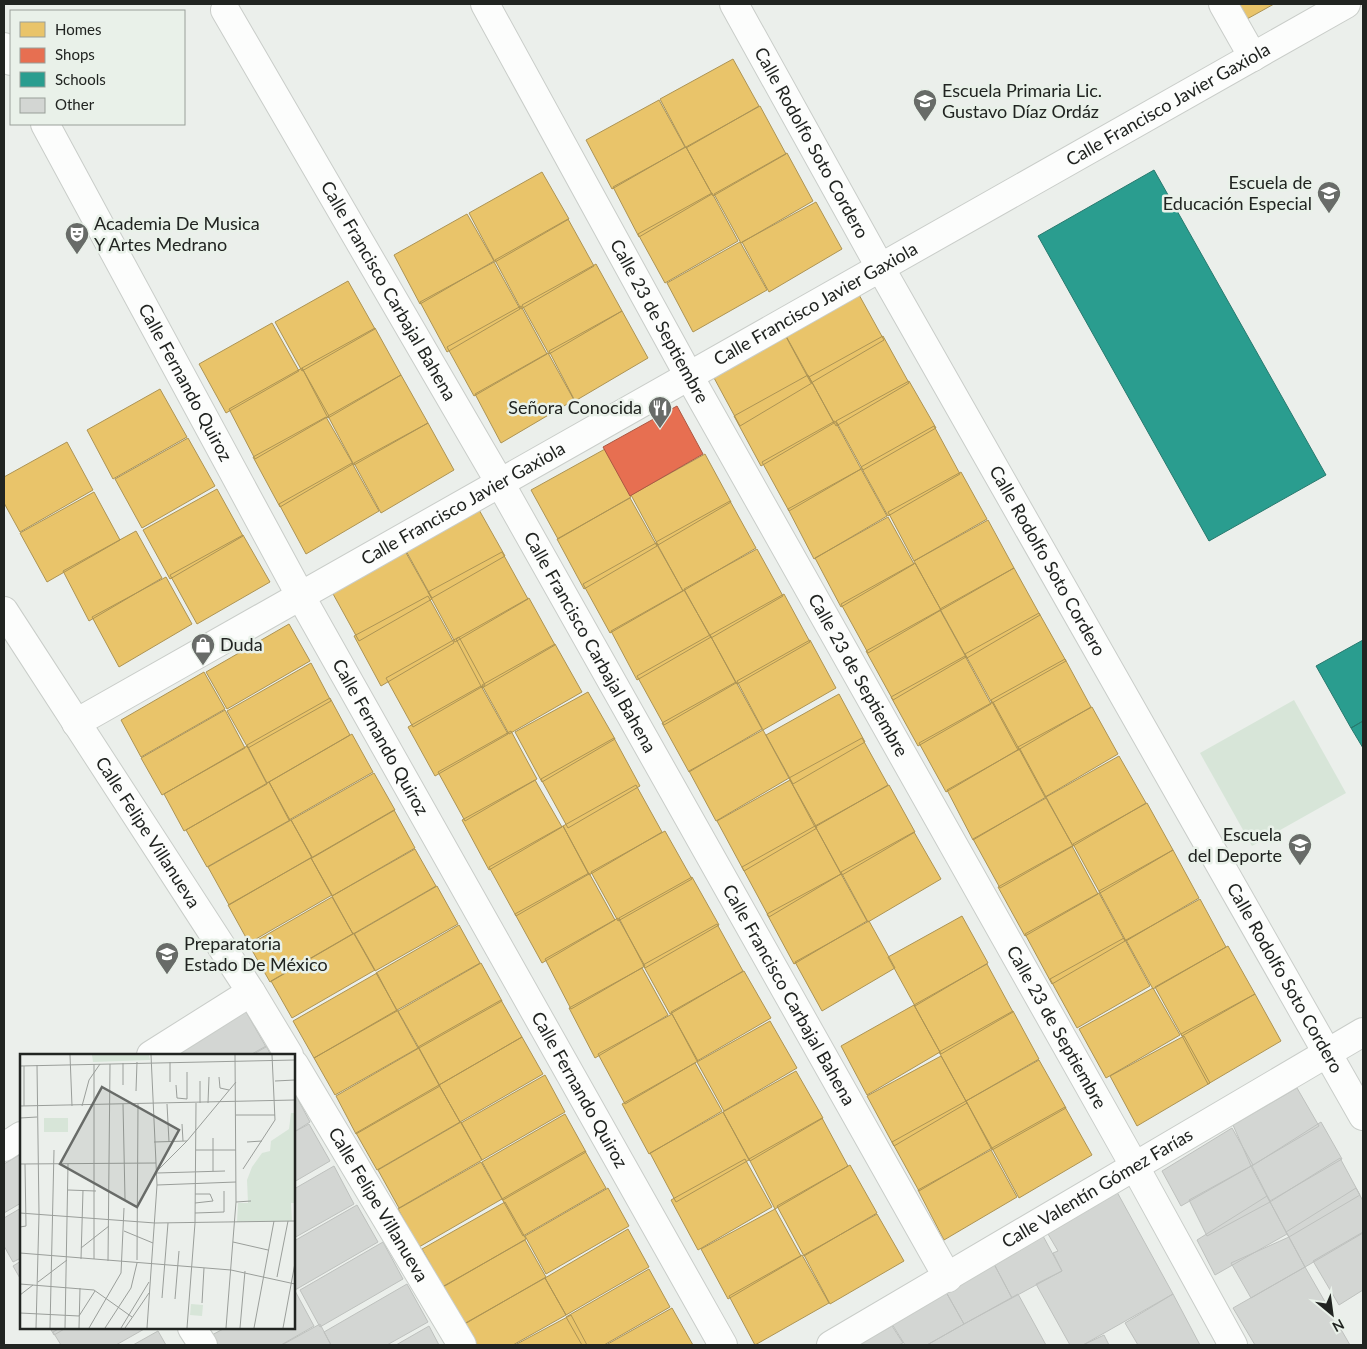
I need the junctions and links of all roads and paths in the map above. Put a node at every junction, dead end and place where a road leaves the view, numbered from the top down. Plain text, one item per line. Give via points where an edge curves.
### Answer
1 (485, 4) edge
2 (734, 4) edge
3 (1223, 4) edge
4 (1346, 4) edge
5 (225, 10) dead end
6 (4, 47) edge
7 (1253, 57) junction
8 (10, 59) edge
9 (46, 125) edge
10 (880, 268) junction
11 (689, 376) junction
12 (500, 483) junction
13 (300, 595) junction
14 (4, 611) edge
15 (76, 723) junction
16 (251, 992) junction
17 (1363, 1032) edge
18 (153, 1054) edge
19 (288, 1054) edge
20 (1328, 1054) junction
21 (295, 1066) edge
22 (1363, 1116) edge
23 (20, 1137) edge
24 (4, 1146) edge
25 (1135, 1167) junction
26 (948, 1278) junction
27 (193, 1329) edge
28 (203, 1345) edge
29 (462, 1345) edge
30 (723, 1345) edge
31 (831, 1345) edge
32 (1233, 1345) edge

1 - 11 street, Calle 23 de Septiembre
2 - 10 street, Calle Rodolfo Soto Cordero
3 - 7 street
4 - 7 street, Calle Francisco Javier Gaxiola
5 - 12 street, Calle Francisco Carbajal Bahena
6 - 8 street
7 - 10 street, Calle Francisco Javier Gaxiola
9 - 13 street, Calle Fernando Quiroz
10 - 11 street, Calle Francisco Javier Gaxiola
10 - 20 street, Calle Rodolfo Soto Cordero
11 - 12 street, Calle Francisco Javier Gaxiola
11 - 25 street, Calle 23 de Septiembre
12 - 13 street, Calle Francisco Javier Gaxiola
12 - 26 street, Calle Francisco Carbajal Bahena
13 - 15 street, Calle Francisco Javier Gaxiola
13 - 30 street, Calle Fernando Quiroz
14 - 15 street, Calle Felipe Villanueva
15 - 16 street, Calle Felipe Villanueva
16 - 18 street
16 - 19 street, Calle Felipe Villanueva
17 - 20 street, Calle Valentín Gómez Farías
20 - 22 street, Calle Rodolfo Soto Cordero
20 - 25 street, Calle Valentín Gómez Farías
21 - 29 street, Calle Felipe Villanueva
23 - 24 street
25 - 26 street, Calle Valentín Gómez Farías
25 - 32 street, Calle 23 de Septiembre
26 - 31 street, Calle Valentín Gómez Farías
27 - 28 street

